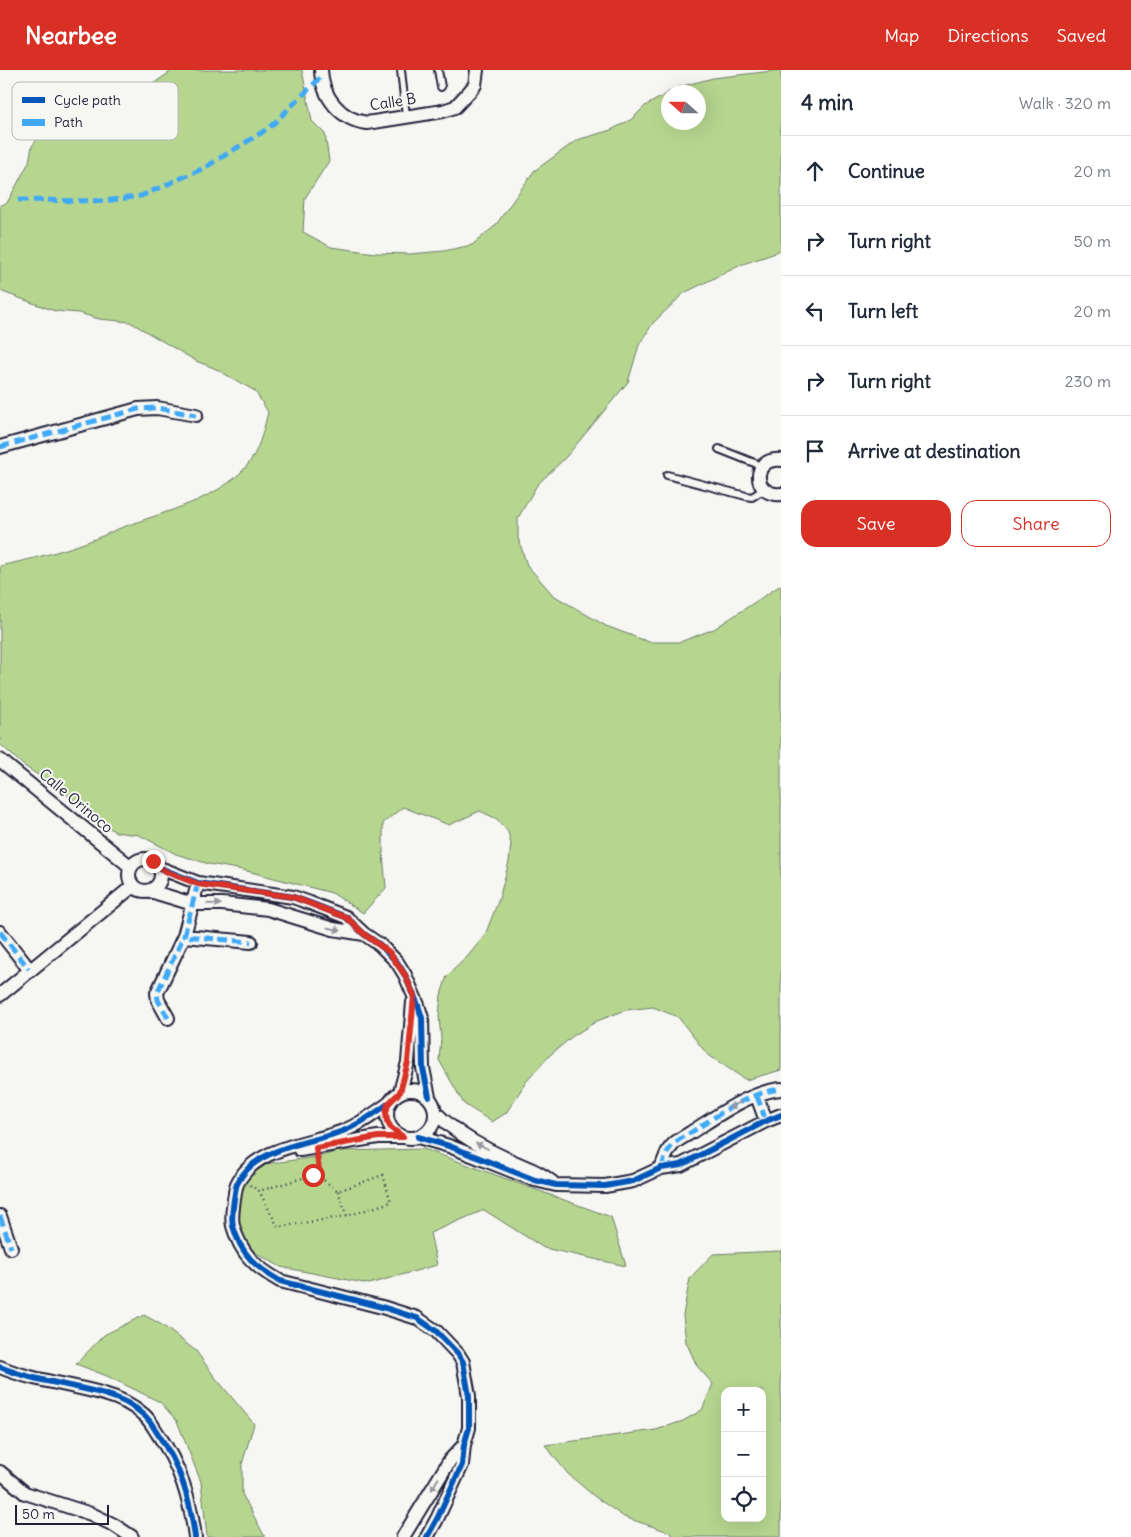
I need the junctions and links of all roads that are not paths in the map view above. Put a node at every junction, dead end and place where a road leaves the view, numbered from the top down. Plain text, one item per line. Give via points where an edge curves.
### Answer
1 (321, 70) edge
2 (400, 70) edge
3 (438, 70) edge
4 (477, 70) edge
5 (441, 87) dead end
6 (406, 116) junction
7 (196, 415) dead end
8 (0, 447) edge
9 (719, 449) dead end
10 (781, 460) edge
11 (762, 466) junction
12 (667, 475) dead end
13 (763, 490) junction
14 (781, 494) edge
15 (0, 760) edge
16 (131, 867) junction
17 (160, 868) junction
18 (198, 884) junction
19 (133, 886) junction
20 (150, 890) junction
21 (310, 903) junction
22 (193, 904) junction
23 (304, 920) junction
24 (0, 932) edge
25 (364, 934) junction
26 (184, 936) junction
27 (251, 942) dead end
28 (30, 969) junction
29 (0, 995) edge
30 (414, 996) junction
31 (168, 1018) dead end
32 (781, 1089) edge
33 (400, 1092) junction
34 (756, 1096) junction
35 (429, 1097) junction
36 (388, 1104) junction
37 (435, 1112) junction
38 (781, 1115) edge
39 (766, 1121) junction
40 (403, 1137) junction
41 (418, 1137) junction
42 (286, 1149) junction
43 (662, 1168) junction
44 (556, 1185) junction
45 (0, 1216) edge
46 (11, 1248) dead end
47 (0, 1367) edge
48 (464, 1445) junction
49 (0, 1472) edge
50 (405, 1533) edge
51 (132, 1537) edge
52 (195, 1537) edge
53 (418, 1537) edge
54 (426, 1537) edge

1 - 6 street, Calle B via 330,100 356,122
2 - 6 lane
3 - 5 lane
4 - 6 street, Calle B via 475,84 455,107
7 - 8 street via 157,408 138,409
9 - 11 lane
10 - 11 street via 767,461
11 - 13 street via 759,474
12 - 13 lane via 746,496
13 - 14 street via 771,495
15 - 16 street, Calle Orinoco
16 - 17 street via 138,860 148,859
16 - 19 street via 129,875
17 - 18 street
17 - 20 street via 160,882
18 - 21 street via 284,896
18 - 22 street
19 - 20 street
19 - 28 street
20 - 22 street
21 - 23 street via 312,914
21 - 25 street via 346,917
22 -> 23 street via 260,908
22 - 26 street
23 -> 25 street
24 - 28 street
25 - 30 street via 385,948 397,962
26 - 27 street
26 - 31 street via 157,993
28 - 29 street
30 - 33 street via 408,1062
30 - 35 street via 422,1018 423,1060
32 - 34 street
33 - 35 street via 414,1090
33 - 36 street
34 - 39 street
34 -> 43 street via 730,1108 671,1146
35 - 37 street
36 - 40 street via 387,1121
36 - 42 street via 343,1131
37 - 41 street via 431,1128
44 -> 37 street via 538,1171 468,1140
38 - 39 street
39 - 43 street via 681,1165
40 - 41 street
40 - 42 street via 378,1137 302,1150
41 - 44 street
42 - 48 street via 270,1153 246,1171 237,1185 232,1222 242,1250 266,1274 280,1281 403,1313 428,1324 454,1348 462,1362 469,1396 469,1428
43 - 44 street via 633,1181 605,1186
45 - 46 street
47 - 52 street via 104,1394 126,1402 146,1416 179,1472 189,1500
48 -> 50 street via 450,1460
48 - 54 street via 462,1465
49 - 51 street via 26,1493 90,1514
50 - 53 street

